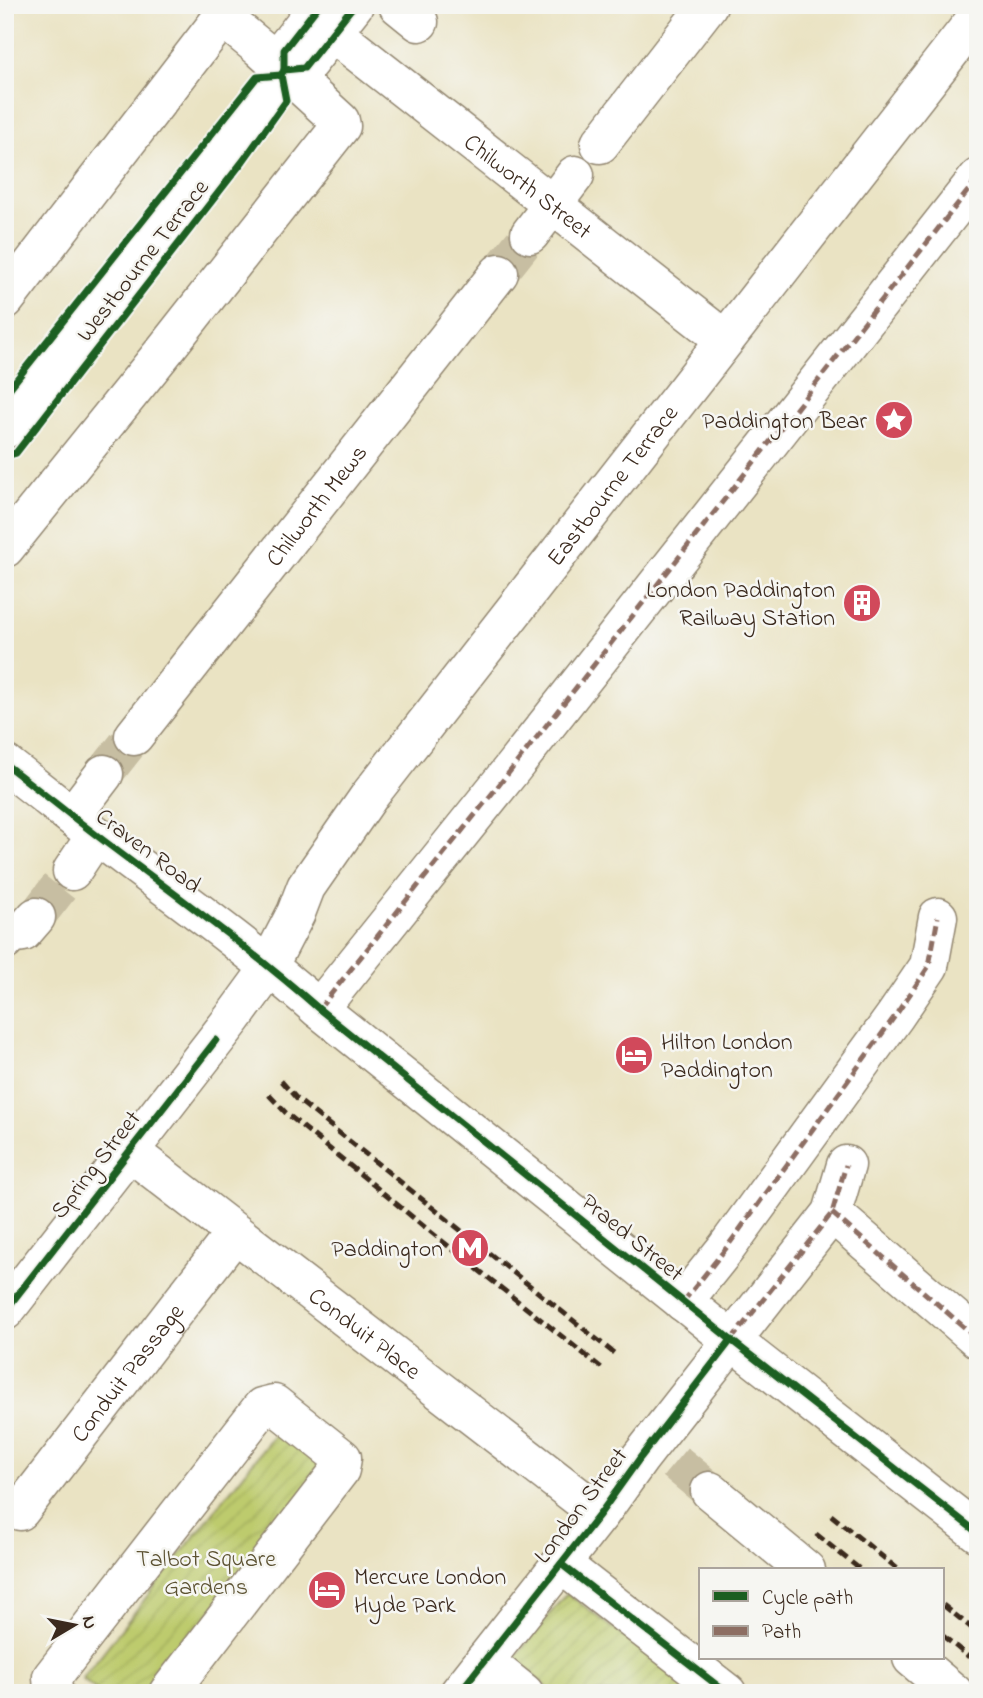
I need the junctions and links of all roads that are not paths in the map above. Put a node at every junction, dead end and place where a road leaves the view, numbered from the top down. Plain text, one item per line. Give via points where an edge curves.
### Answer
1 (708, 5) edge
2 (323, 13) edge
3 (978, 16) edge
4 (284, 70) junction
5 (600, 144) dead end
6 (575, 175) dead end
7 (978, 178) edge
8 (541, 220) junction
9 (499, 273) tunnel mouth
10 (5, 300) edge
11 (724, 340) junction
12 (5, 429) edge
13 (5, 548) edge
14 (134, 736) tunnel mouth
15 (5, 764) edge
16 (104, 774) tunnel mouth
17 (84, 825) junction
18 (72, 871) tunnel mouth
19 (36, 917) tunnel mouth
20 (938, 917) dead end
21 (5, 941) edge
22 (268, 967) junction
23 (318, 1009) junction
24 (130, 1152) junction
25 (846, 1165) dead end
26 (832, 1213) junction
27 (235, 1233) junction
28 (683, 1302) junction
29 (5, 1311) edge
30 (978, 1339) edge
31 (731, 1340) junction
32 (710, 1490) tunnel mouth
33 (20, 1511) dead end
34 (600, 1514) junction
35 (976, 1530) edge
36 (561, 1563) junction
37 (804, 1568) edge
38 (914, 1660) edge
39 (484, 1661) junction
40 (54, 1693) edge
41 (168, 1693) edge
42 (458, 1693) edge
43 (524, 1693) edge
44 (727, 1693) edge
45 (954, 1693) edge

1 - 5 street
2 - 4 street, Westbourne Terrace via 284,50
2 - 8 street, Chilworth Street
3 - 11 street, Eastbourne Terrace
4 - 10 street via 227,21 216,24
4 - 12 street, Westbourne Terrace
4 - 13 street via 341,126
6 - 8 street
7 - 23 street
8 - 11 street, Chilworth Street
9 - 14 street, Chilworth Mews
11 - 22 street, Eastbourne Terrace via 370,794 306,887
15 - 17 street, Craven Road
16 - 17 street
17 - 18 street
17 - 22 street, Craven Road
19 - 21 street via 23,932 11,934
20 - 28 street via 929,966
22 - 23 street, Praed Street
22 - 24 street, Spring Street
23 - 28 street, Praed Street
24 - 27 street, Conduit Place
24 - 29 street, Spring Street
25 - 26 street
26 - 30 street
26 - 31 street, London Street
27 - 33 street, Conduit Passage
27 - 34 street, Conduit Place
28 - 31 street, Praed Street
31 - 34 street, London Street via 664,1453
31 - 35 street, Praed Street
32 - 37 street
34 - 36 street, London Street
36 - 39 street, London Street
36 - 44 street
38 - 45 street
39 - 42 street, London Street
39 - 43 street
40 - 41 street via 52,1677 262,1407 274,1404 342,1458 340,1470

